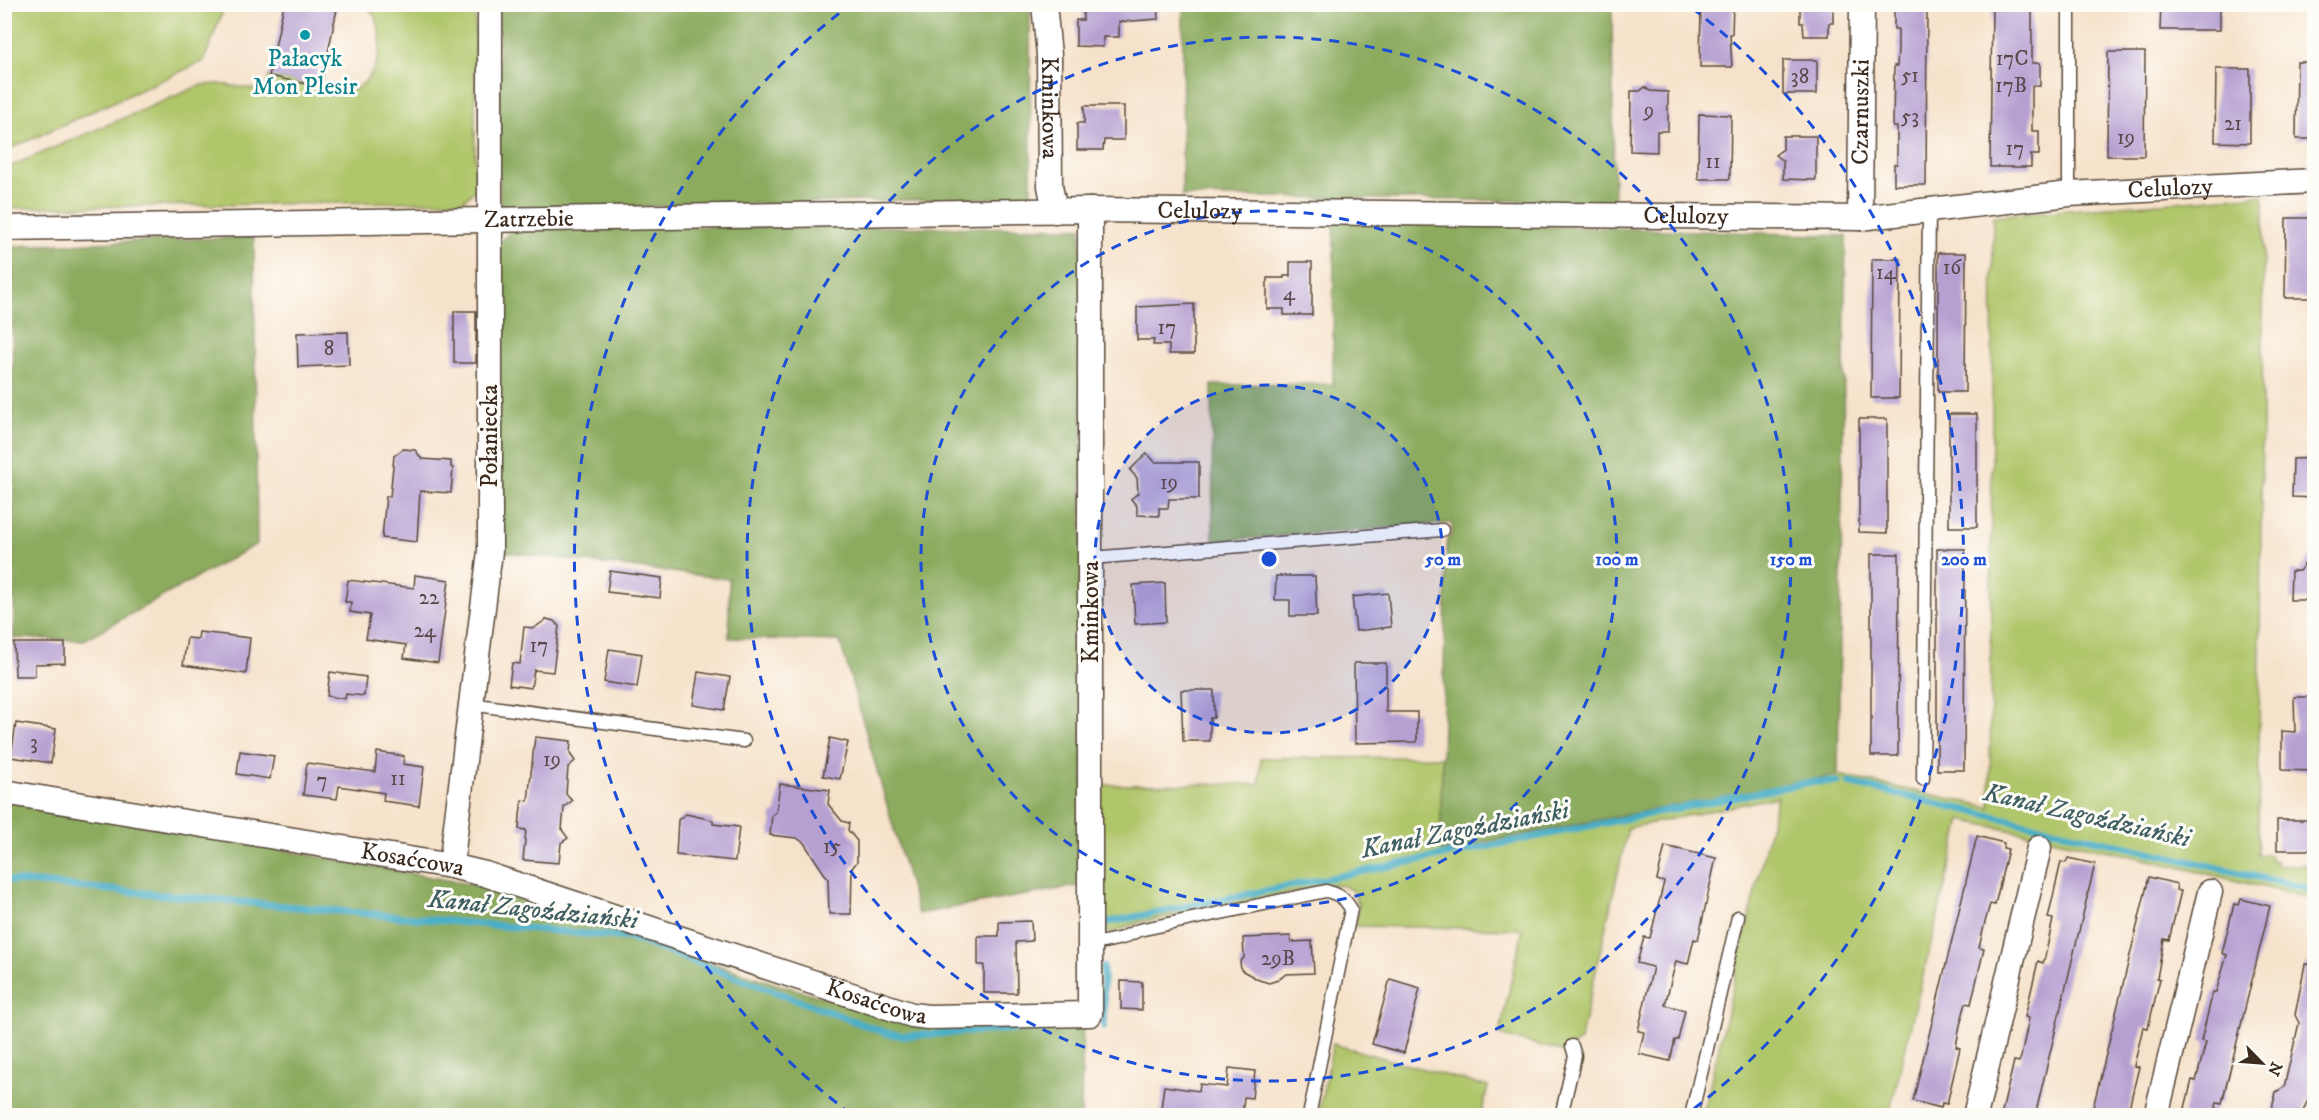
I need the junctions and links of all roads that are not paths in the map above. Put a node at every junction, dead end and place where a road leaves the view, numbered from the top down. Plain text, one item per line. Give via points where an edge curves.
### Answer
1 (490, 4) edge
2 (1044, 4) edge
3 (1862, 4) edge
4 (2069, 4) edge
5 (2314, 181) edge
6 (2069, 194) junction
7 (1090, 210) junction
8 (1055, 211) junction
9 (1929, 212) junction
10 (1860, 218) junction
11 (489, 220) junction
12 (4, 228) edge
13 (1442, 530) dead end
14 (1091, 558) junction
15 (470, 704) junction
16 (744, 741) dead end
17 (1923, 779) dead end
18 (4, 792) edge
19 (2039, 848) dead end
20 (451, 866) junction
21 (2210, 892) dead end
22 (1738, 917) dead end
23 (1090, 945) junction
24 (1090, 1014) joint
25 (1572, 1047) dead end
26 (1309, 1116) edge
27 (1561, 1116) edge
28 (1691, 1116) edge
29 (1975, 1116) edge
30 (2156, 1116) edge

1 - 11 street, Połaniecka
2 - 8 street, Kminkowa via 1049,55 1050,186
3 - 10 street, Czarnuszki
4 - 6 lane
5 - 6 street, Celulozy
6 - 9 street, Celulozy
7 - 8 street, Celulozy
7 - 10 street, Celulozy
7 - 14 street, Kminkowa
8 - 11 street, Zatrzebie
9 - 10 street, Celulozy
9 - 17 lane
11 - 12 street, Zatrzebie
11 - 15 street, Połaniecka via 490,551
13 - 14 lane
14 - 23 street, Kminkowa
15 - 16 lane
15 - 20 street, Połaniecka
18 - 20 street, Kosaćcowa
19 - 29 street
20 - 24 street, Kosaćcowa via 912,1015
21 - 30 street
22 - 28 lane
23 - 24 street, Kminkowa
23 - 26 lane via 1150,927 1326,891 1345,899 1351,909
25 - 27 lane via 1575,1056

